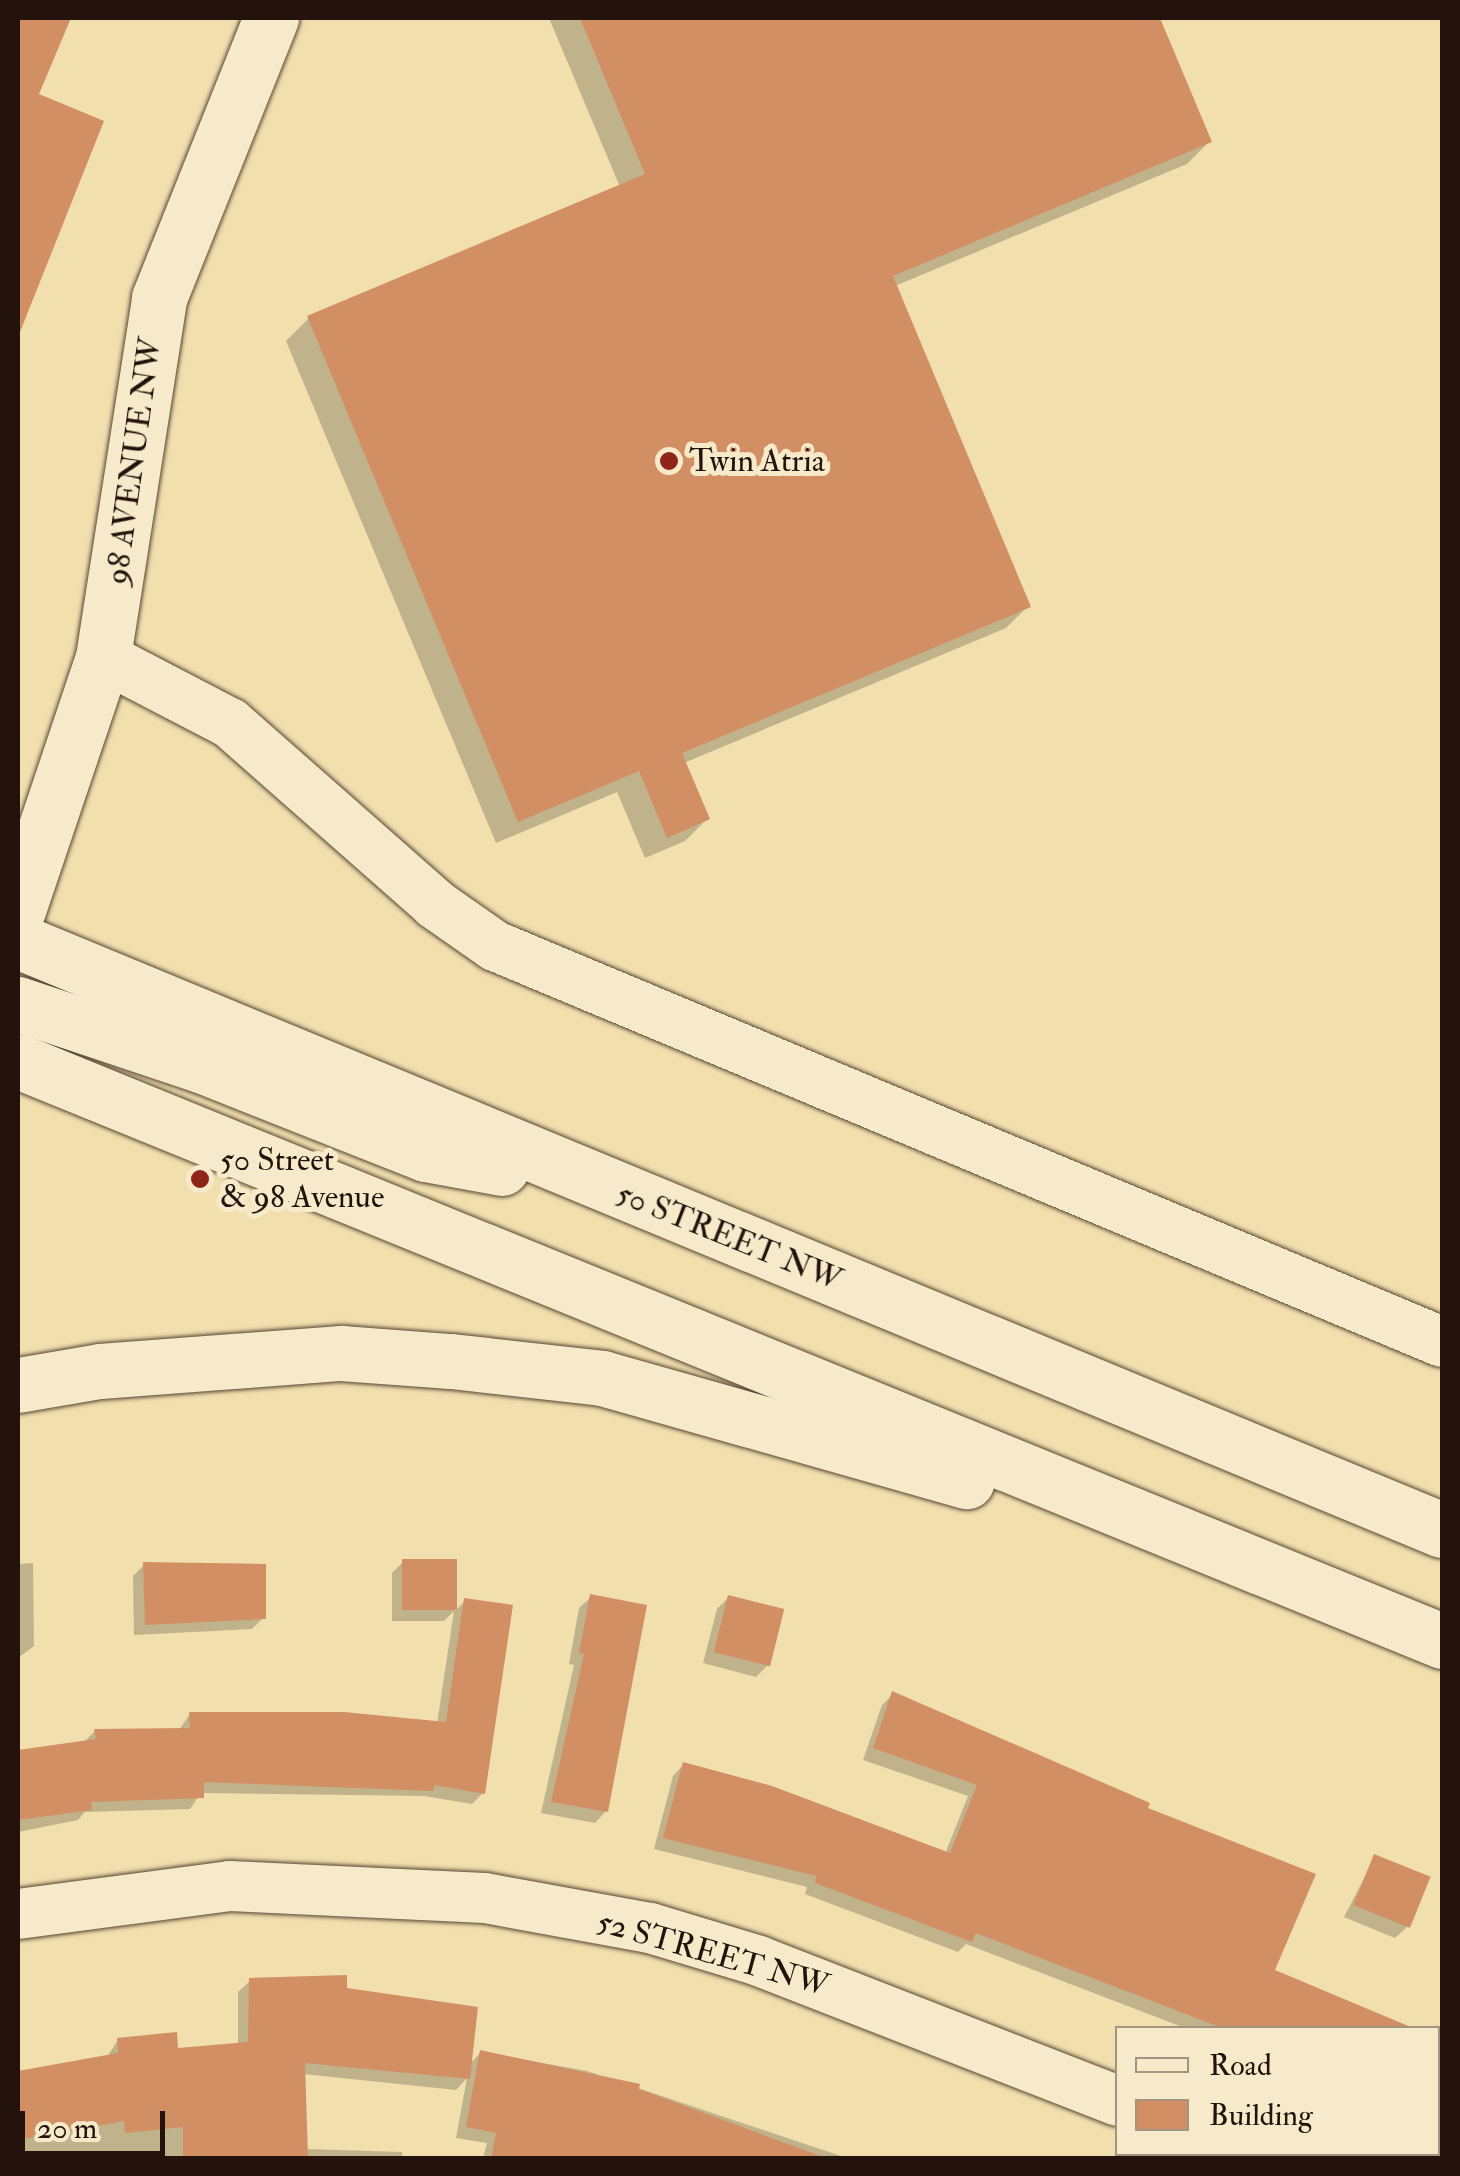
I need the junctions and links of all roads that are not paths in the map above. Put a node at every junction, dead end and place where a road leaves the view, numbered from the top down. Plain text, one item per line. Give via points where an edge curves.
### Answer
1 (270, 18) edge
2 (102, 657) junction
3 (18, 910) edge
4 (18, 940) edge
5 (18, 1004) edge
6 (18, 1061) edge
7 (608, 1188) junction
8 (1442, 1342) edge
9 (18, 1385) edge
10 (1442, 1530) edge
11 (1273, 1572) junction
12 (1442, 1641) edge
13 (18, 1914) edge
14 (1115, 2100) edge

1 - 2 main road, 98 AVENUE NW via 159,298
2 - 3 main road, 98 AVENUE NW
2 - 8 street via 230,723 436,904 494,946
4 - 7 main road, 50 STREET NW
5 - 7 main road via 203,1066 425,1154
6 - 11 main road
7 - 10 main road, 50 STREET NW
9 - 11 main road via 100,1371 341,1353 602,1378
11 - 12 main road
13 - 14 street, 52 STREET NW via 230,1886 485,1898 650,1928 808,1978

